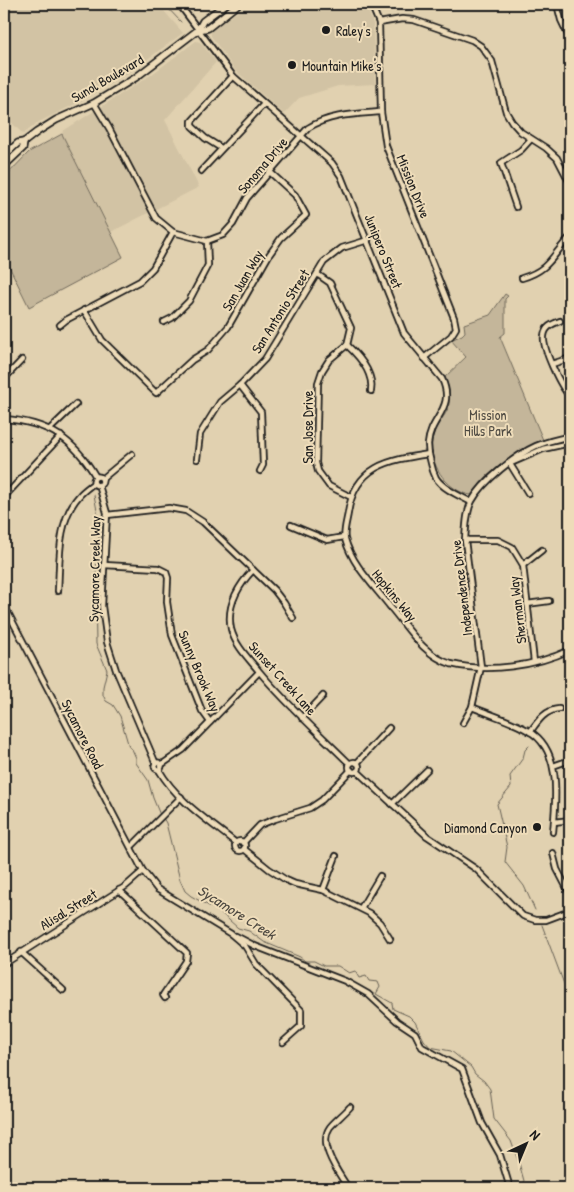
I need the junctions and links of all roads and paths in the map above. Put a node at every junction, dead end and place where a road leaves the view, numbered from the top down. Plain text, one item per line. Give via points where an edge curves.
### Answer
1 (179, 4) edge
2 (226, 4) edge
3 (238, 4) edge
4 (371, 4) edge
5 (557, 4) edge
6 (379, 22) junction
7 (198, 30) junction
8 (570, 39) edge
9 (233, 76) junction
10 (94, 103) junction
11 (264, 104) junction
12 (381, 112) junction
13 (301, 136) junction
14 (531, 139) junction
15 (24, 142) junction
16 (221, 148) junction
17 (4, 156) edge
18 (4, 166) edge
19 (201, 171) dead end
20 (271, 172) junction
21 (569, 176) edge
22 (570, 183) edge
23 (516, 207) dead end
24 (173, 232) junction
25 (570, 237) edge
26 (368, 240) junction
27 (207, 241) junction
28 (317, 274) junction
29 (522, 278) dead end
30 (84, 310) junction
31 (560, 320) dead end
32 (164, 322) dead end
33 (60, 326) dead end
34 (347, 344) junction
35 (424, 358) junction
36 (570, 358) edge
37 (22, 360) dead end
38 (552, 364) junction
39 (4, 379) edge
40 (240, 386) junction
41 (371, 391) dead end
42 (570, 396) edge
43 (76, 404) dead end
44 (4, 419) edge
45 (50, 429) junction
46 (62, 436) junction
47 (570, 436) edge
48 (570, 443) edge
49 (132, 454) dead end
50 (429, 454) junction
51 (197, 459) dead end
52 (510, 464) junction
53 (260, 471) dead end
54 (96, 477) junction
55 (102, 479) junction
56 (97, 484) junction
57 (528, 493) dead end
58 (350, 496) junction
59 (4, 497) edge
60 (471, 502) junction
61 (106, 515) junction
62 (291, 525) dead end
63 (344, 537) junction
64 (465, 540) junction
65 (542, 550) dead end
66 (104, 565) junction
67 (523, 565) junction
68 (253, 570) junction
69 (58, 591) dead end
70 (549, 601) dead end
71 (528, 604) junction
72 (4, 606) edge
73 (293, 618) dead end
74 (570, 650) edge
75 (534, 662) junction
76 (482, 667) junction
77 (259, 672) junction
78 (323, 696) dead end
79 (472, 707) junction
80 (559, 709) dead end
81 (302, 718) junction
82 (210, 722) junction
83 (463, 723) dead end
84 (389, 728) dead end
85 (530, 732) junction
86 (570, 760) edge
87 (357, 763) junction
88 (350, 764) junction
89 (159, 766) junction
90 (553, 766) junction
91 (351, 770) junction
92 (427, 770) dead end
93 (357, 771) junction
94 (181, 797) junction
95 (392, 804) junction
96 (570, 820) edge
97 (554, 822) junction
98 (553, 832) dead end
99 (236, 843) junction
100 (243, 843) junction
101 (132, 847) junction
102 (244, 849) junction
103 (553, 853) dead end
104 (336, 856) dead end
105 (143, 871) junction
106 (380, 876) dead end
107 (119, 890) junction
108 (322, 890) junction
109 (570, 894) edge
110 (361, 908) junction
111 (570, 911) edge
112 (231, 934) junction
113 (390, 939) dead end
114 (21, 952) junction
115 (4, 964) edge
116 (63, 990) dead end
117 (165, 998) dead end
118 (283, 1042) dead end
119 (350, 1107) dead end
120 (348, 1188) edge
121 (510, 1188) edge

1 - 7 street, Junipero Street
2 - 7 main road, Sunol Boulevard via 203,21
3 - 7 main road, Sunol Boulevard via 208,28
4 - 6 street, Mission Drive
5 - 8 street
6 - 12 street, Mission Drive
6 - 14 street via 414,20 481,46 492,62 506,112 521,132
7 - 9 street, Junipero Street
7 - 10 main road, Sunol Boulevard via 144,72
9 - 11 street, Junipero Street
9 - 16 street via 192,121 192,126
10 - 15 main road, Sunol Boulevard via 56,120
10 - 24 street via 156,218
11 - 13 street, Junipero Street
11 - 16 street
12 - 13 street, Sonoma Drive via 317,122
12 - 35 street, Mission Drive via 386,146 456,328
13 - 20 street, Sonoma Drive
13 - 26 street, Junipero Street via 332,163 341,176
14 - 21 street via 557,158
14 - 23 street via 500,163
15 - 17 main road, Sunol Boulevard via 18,142
15 - 18 main road, Sunol Boulevard via 23,148
16 - 19 street
20 - 27 street, Sonoma Drive via 248,198 234,224 223,235
20 - 30 street, San Juan Way via 295,195 306,214 269,255 228,327 208,350 156,393 102,340
21 - 22 street
24 - 27 street
24 - 30 street via 152,268 140,281
25 - 29 street via 544,268
26 - 28 street, San Antonio Street via 342,248 324,262
26 - 35 street, Junipero Street via 404,333
27 - 32 street via 208,265 189,301
28 - 34 street via 330,283 351,328
28 - 40 street, San Antonio Street via 264,359
30 - 33 street
31 - 38 street via 546,329 543,337
34 - 41 street via 366,367 372,383
34 - 58 street, San Jose Drive via 329,360 318,383 316,463 329,486
35 - 50 street, Junipero Street via 442,379 447,395 428,442
36 - 38 street
37 - 39 street
38 - 42 street
40 - 51 street, San Antonio Street via 220,402 200,434
40 - 53 street via 261,412 263,465
43 - 45 street
44 - 45 street via 22,420
45 - 46 street
46 - 54 street via 87,461
46 - 59 street
47 - 52 street, Independence Drive via 535,446
48 - 52 street, Independence Drive via 543,449
49 - 55 street
50 - 58 street via 380,465
50 - 60 street, Junipero Street via 436,478 446,488
52 - 57 street
52 - 60 street, Independence Drive via 492,477
54 - 55 street
54 - 56 street via 93,480
55 - 56 street
56 - 61 street, Sycamore Creek Way
56 - 69 street via 76,500 67,516 63,527
58 - 63 street
60 - 64 street, Independence Drive
61 - 66 street, Sycamore Creek Way
61 - 68 street via 169,508 186,510
62 - 63 street via 327,540
63 - 76 street, Hopkins Way via 355,562 420,644 451,664
64 - 67 street, Sherman Way via 498,540 512,547
64 - 76 street, Independence Drive
65 - 67 street
66 - 82 street, Sunny Brook Way via 158,568 166,572 166,602 172,635 202,711
66 - 89 street, Sycamore Creek Way via 102,606 107,642 116,670
67 - 71 street, Sherman Way
68 - 73 street via 280,597
68 - 77 street, Sunset Creek Lane via 234,597 230,622 242,651
70 - 71 street
71 - 75 street, Sherman Way
72 - 101 street, Sycamore Road
74 - 75 street, Hopkins Way
75 - 76 street, Hopkins Way
76 - 79 street, Independence Drive
77 - 81 street, Sunset Creek Lane
77 - 82 street
78 - 81 street
79 - 83 street, Independence Drive
79 - 85 street
80 - 85 street via 552,709
81 - 88 street, Sunset Creek Lane
82 - 89 street via 183,750
84 - 87 street
85 - 90 street via 548,752
86 - 90 street
87 - 88 street
87 - 93 street
88 - 91 street
89 - 94 street, Sycamore Creek Way via 166,781
90 - 97 street
91 - 93 street
91 - 100 street via 322,800 310,808 260,825
92 - 95 street
93 - 95 street
94 - 99 street, Sycamore Creek Way
94 - 101 street
95 - 111 street via 427,836 476,869 523,916 546,920
96 - 97 street
97 - 98 street
99 - 100 street
99 - 102 street via 238,851
100 - 102 street
101 - 105 street, Sycamore Road
102 - 108 street via 286,880
103 - 109 street
104 - 108 street
105 - 107 street, Alisal Street
105 - 112 street, Sycamore Road via 157,889
106 - 110 street
107 - 114 street, Alisal Street
107 - 117 street via 187,952 186,961 163,994
108 - 110 street
110 - 113 street via 380,923
112 - 118 street via 301,1010 301,1026
112 - 121 street via 345,981 368,994 414,1033 422,1047 462,1069 482,1123 500,1154
114 - 115 street, Alisal Street
114 - 116 street
119 - 120 street via 330,1128 326,1144

